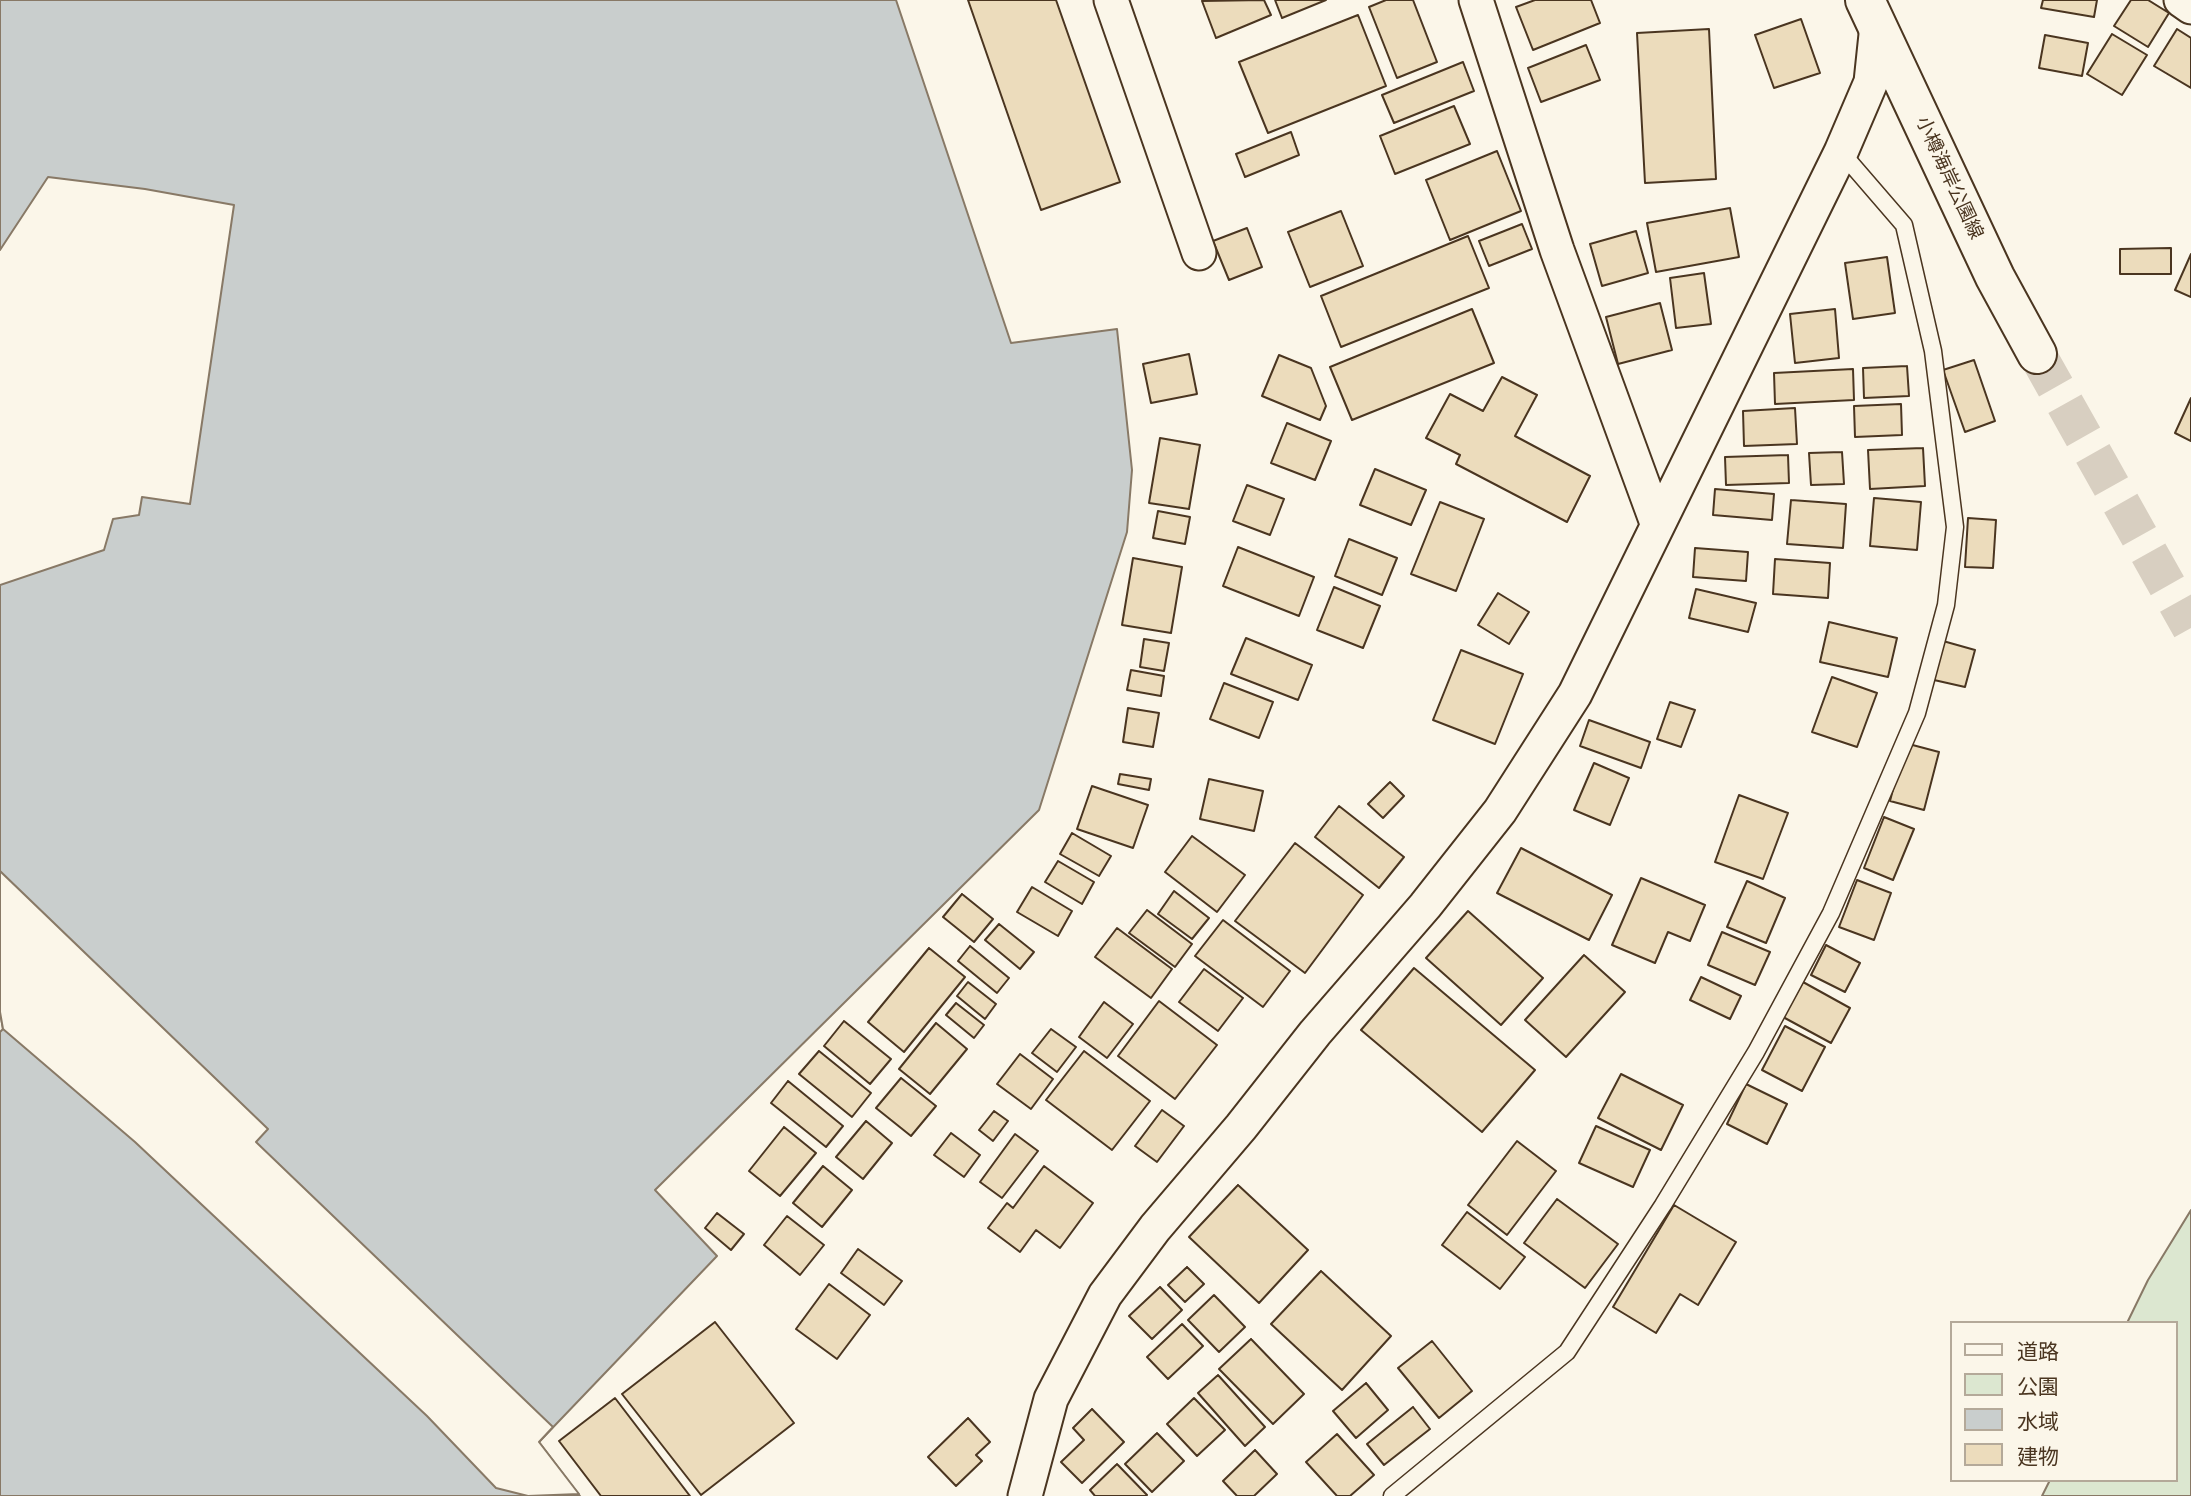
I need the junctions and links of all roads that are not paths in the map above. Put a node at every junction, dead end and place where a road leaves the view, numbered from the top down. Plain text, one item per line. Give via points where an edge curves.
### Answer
1 (1111, 0) edge
2 (1476, 0) edge
3 (2181, 0) edge
4 (2191, 7) edge
5 (1871, 12) edge
6 (1841, 152) junction
7 (1199, 253) dead end
8 (2037, 354) tunnel mouth
9 (1657, 523) junction
10 (1025, 1496) edge
11 (1392, 1496) edge

1 - 7 street
2 - 9 street via 1557,250
3 - 4 street
5 - 6 street via 1871,82
5 - 8 main road, 小樽海岸公園線 via 1995,277
6 - 9 street
6 - 11 lane via 1904,225 1933,351 1955,527 1946,605 1917,713 1831,914 1756,1052 1567,1352
9 - 10 street via 1575,694 1500,811 1155,1228 1105,1295 1051,1399

